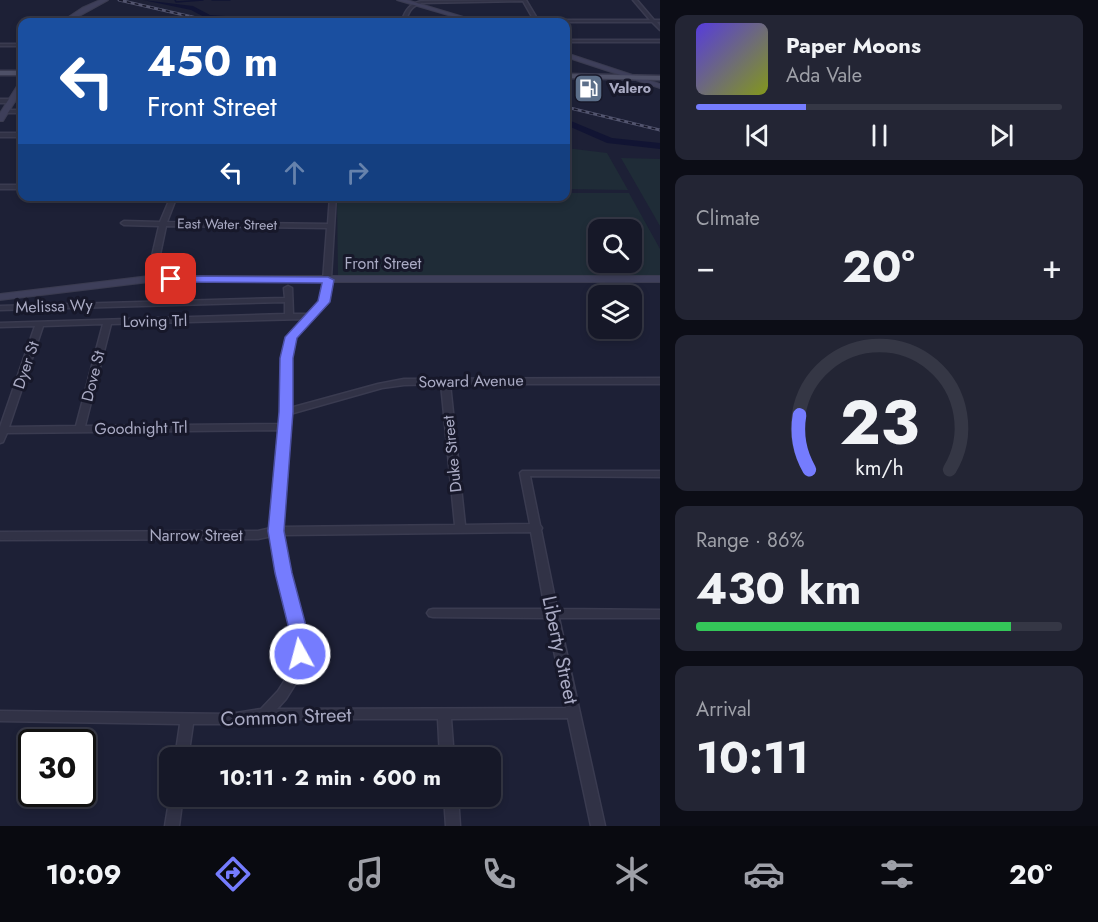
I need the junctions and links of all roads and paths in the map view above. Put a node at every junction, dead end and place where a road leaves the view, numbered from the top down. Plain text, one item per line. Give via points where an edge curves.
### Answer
1 (105, 0) edge
2 (112, 0) edge
3 (400, 0) edge
4 (524, 0) edge
5 (635, 0) edge
6 (414, 4) junction
7 (91, 7) junction
8 (69, 18) edge
9 (76, 18) edge
10 (406, 18) edge
11 (463, 18) edge
12 (535, 18) edge
13 (653, 21) junction
14 (660, 21) edge
15 (570, 22) edge
16 (660, 28) edge
17 (570, 41) edge
18 (660, 41) edge
19 (0, 45) edge
20 (18, 45) edge
21 (570, 57) edge
22 (18, 71) edge
23 (3, 73) edge
24 (603, 73) junction
25 (586, 76) junction
26 (570, 77) edge
27 (570, 78) edge
28 (633, 78) junction
29 (660, 80) edge
30 (642, 81) junction
31 (660, 86) edge
32 (18, 91) edge
33 (0, 101) edge
34 (12, 101) junction
35 (18, 113) edge
36 (2, 115) edge
37 (0, 135) edge
38 (18, 135) edge
39 (0, 187) edge
40 (18, 187) edge
41 (172, 201) edge
42 (333, 201) edge
43 (124, 223) dead end
44 (163, 223) junction
45 (331, 226) junction
46 (153, 269) dead end
47 (660, 279) edge
48 (328, 280) junction
49 (288, 288) dead end
50 (0, 297) edge
51 (289, 300) junction
52 (0, 308) edge
53 (310, 316) junction
54 (289, 317) junction
55 (107, 322) junction
56 (40, 324) junction
57 (0, 325) edge
58 (444, 381) junction
59 (660, 381) edge
60 (286, 412) junction
61 (283, 427) junction
62 (80, 429) junction
63 (2, 430) edge
64 (0, 440) edge
65 (660, 474) edge
66 (460, 528) junction
67 (537, 528) junction
68 (276, 531) junction
69 (0, 536) edge
70 (433, 613) dead end
71 (552, 614) junction
72 (660, 614) edge
73 (573, 713) junction
74 (264, 714) junction
75 (444, 714) junction
76 (0, 716) edge
77 (187, 719) junction
78 (183, 747) edge
79 (446, 747) edge
80 (175, 807) edge
81 (452, 807) edge
82 (172, 826) edge
83 (453, 826) edge
84 (598, 826) edge

1 - 7 street
2 - 7 street
3 - 6 street
4 - 6 street
4 - 12 street
5 - 13 street
6 - 10 street via 407,10
6 - 11 street
7 - 8 street
7 - 9 street
13 - 14 street
13 - 15 street
13 - 16 street
17 - 18 street
19 - 20 street
21 - 24 street
22 - 23 main road
24 - 25 main road
24 - 26 main road
24 - 28 street
24 - 30 main road
25 - 27 main road
25 - 28 main road
28 - 29 main road
28 - 30 street
29 - 30 main road
30 - 31 street
32 - 34 street
33 - 34 street
34 - 36 street
35 - 36 street
37 - 38 street
39 - 40 street
41 - 44 street
42 - 45 street
43 - 44 street, East Water Street
44 - 45 street, East Water Street
44 - 46 street
45 - 48 street
47 - 48 street, Front Street
48 - 50 street, Front Street via 149,279
48 - 53 street via 324,302
49 - 51 street
51 - 52 street, Melissa Wy
51 - 54 street
53 - 54 street, Loving Trl
53 - 60 street via 291,337 286,358
54 - 55 street, Loving Trl
55 - 56 street, Loving Trl
55 - 62 street, Dove St
56 - 57 street, Loving Trl
56 - 63 street, Dyer St
58 - 59 street, Soward Avenue
58 - 60 street, Soward Avenue via 381,386
58 - 66 street, Duke Street
60 - 61 street
61 - 62 street, Goodnight Trl
61 - 68 street
62 - 63 street, Goodnight Trl
63 - 64 street, Dyer St
65 - 67 street, Liberty Street via 525,473
66 - 67 street, Narrow Street
66 - 68 street, Narrow Street
67 - 71 street, Liberty Street
68 - 69 street, Narrow Street via 258,535
68 - 74 street via 301,641 300,668
70 - 71 street
71 - 72 street
71 - 73 street, Liberty Street
73 - 75 street, Common Street
73 - 84 street, Liberty Street
74 - 75 street, Common Street
74 - 77 street, Common Street
75 - 79 street
76 - 77 street, Common Street
77 - 78 street
80 - 82 street
81 - 83 street

